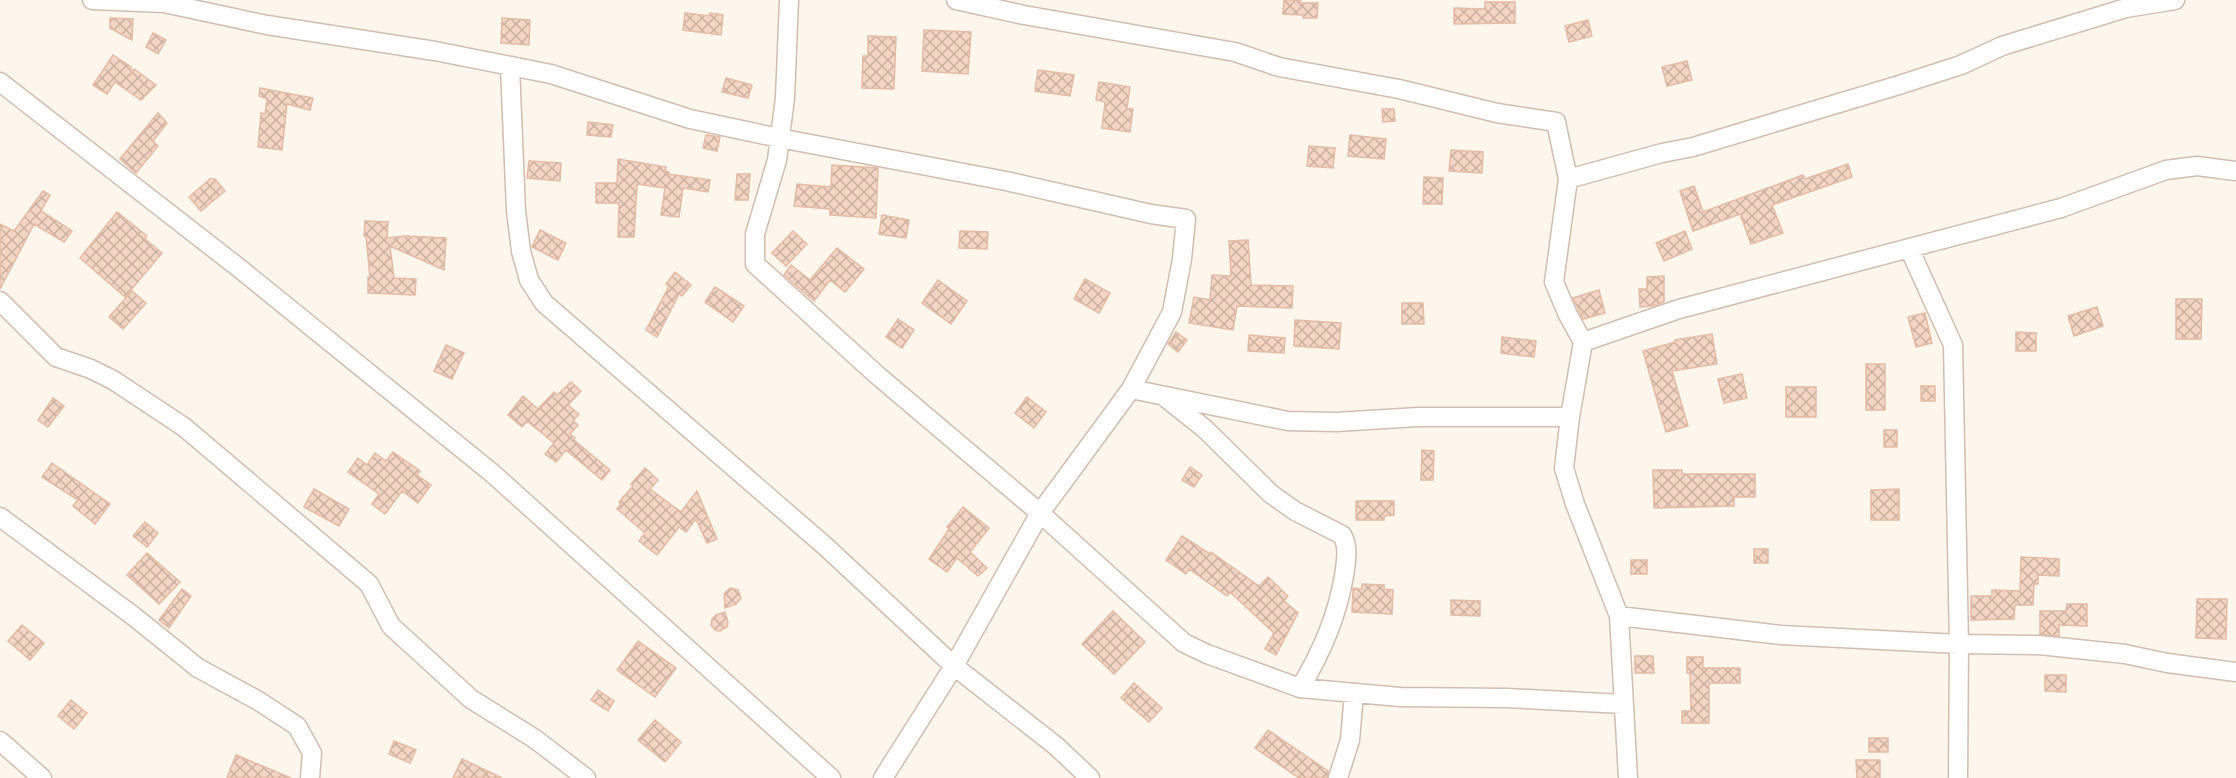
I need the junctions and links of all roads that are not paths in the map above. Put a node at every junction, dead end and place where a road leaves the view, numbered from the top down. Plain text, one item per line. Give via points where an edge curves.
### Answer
1 (92, 0) edge
2 (789, 0) edge
3 (956, 0) edge
4 (2175, 0) edge
5 (112, 1) edge
6 (510, 67) junction
7 (0, 82) edge
8 (779, 138) junction
9 (2236, 171) edge
10 (1568, 179) junction
11 (1909, 248) junction
12 (0, 301) edge
13 (1582, 342) junction
14 (1131, 389) junction
15 (1161, 395) junction
16 (1570, 417) junction
17 (1040, 513) junction
18 (0, 517) edge
19 (1619, 616) junction
20 (1959, 644) junction
21 (954, 666) junction
22 (2236, 672) edge
23 (1300, 687) junction
24 (1354, 693) junction
25 (1623, 704) junction
26 (0, 741) edge
27 (42, 778) edge
28 (310, 778) edge
29 (586, 778) edge
30 (831, 778) edge
31 (883, 778) edge
32 (1090, 778) edge
33 (1338, 778) edge
34 (1628, 778) edge
35 (1958, 778) edge

1 - 5 street
2 - 8 street via 785,98
3 - 10 street via 1235,52 1279,67 1556,122
4 - 10 street via 2126,8 2002,46 1899,85 1693,147
5 - 6 street via 164,3
6 - 8 street via 551,74 690,119
6 - 21 street via 521,250 530,280 544,303 825,546
7 - 30 street via 239,268 492,473
8 - 14 street via 1186,219 1172,312
8 - 17 street via 777,160 755,234 755,264 877,375
9 - 11 street via 2197,166 2166,170 2061,207
10 - 13 street via 1554,282
11 - 13 street via 1679,309
11 - 20 street via 1953,345
12 - 29 street via 56,357 113,380 184,427 369,584 391,626 471,699 535,739
13 - 16 street
14 - 15 street
14 - 17 street
15 - 16 street via 1288,421
15 - 23 street via 1205,429 1271,494 1346,541 1346,564 1336,614
16 - 19 street via 1564,468
17 - 21 street
17 - 23 street via 1184,643
18 - 28 street via 198,668 297,726 312,753
19 - 20 street via 1781,635
19 - 25 street
20 - 22 street via 2050,646
20 - 35 street
21 - 31 street
21 - 32 street via 1056,746
23 - 24 street
24 - 25 street
24 - 33 street via 1350,740
25 - 34 street
26 - 27 street

